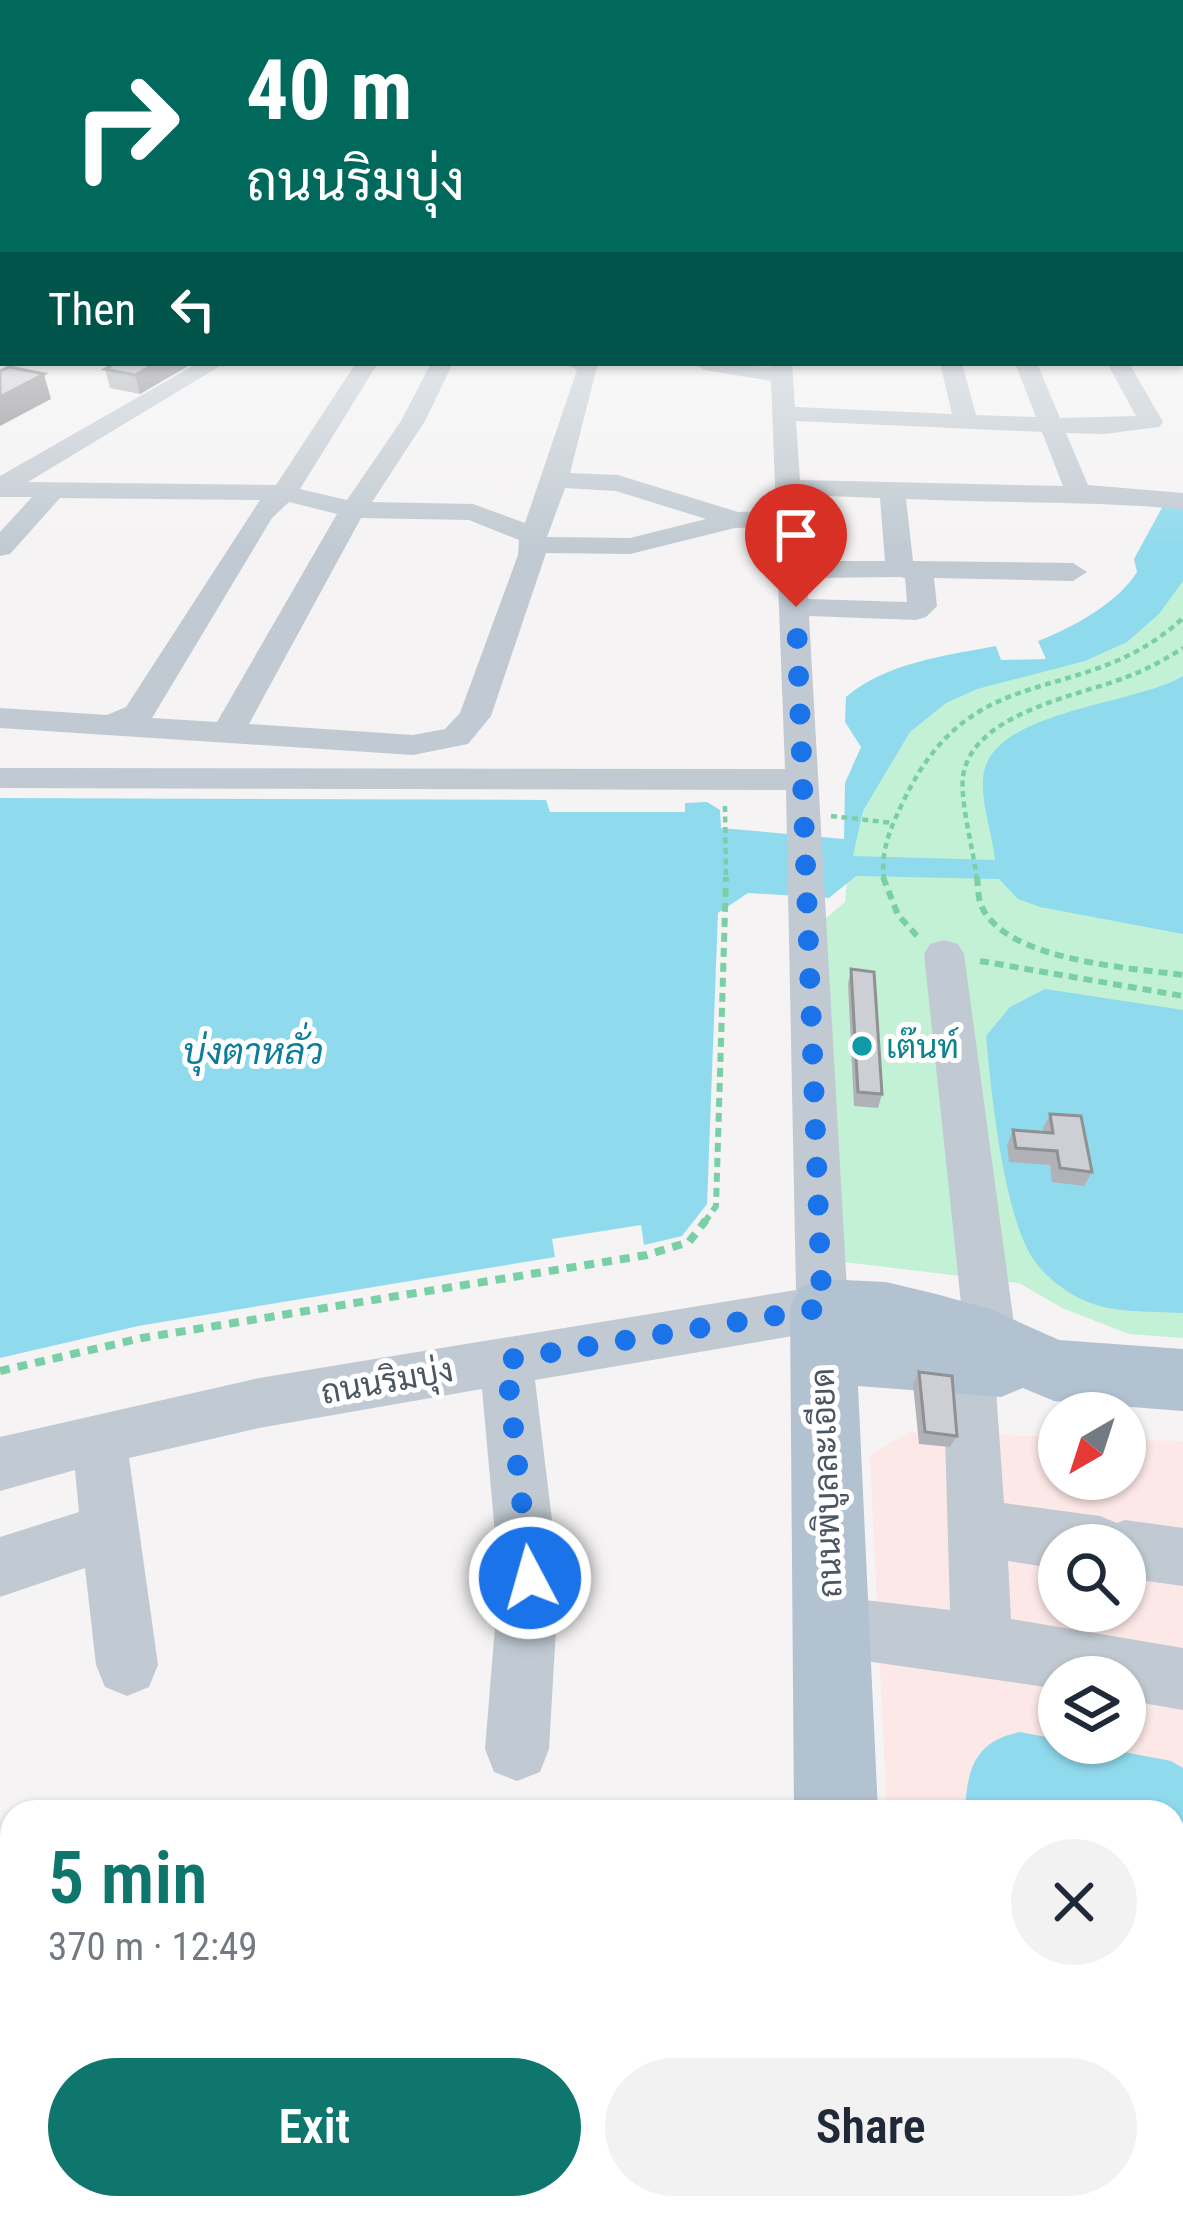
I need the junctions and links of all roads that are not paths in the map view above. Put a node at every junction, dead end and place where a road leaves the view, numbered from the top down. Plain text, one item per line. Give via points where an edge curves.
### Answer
1 (209, 366) edge
2 (365, 366) edge
3 (440, 366) edge
4 (589, 366) edge
5 (742, 366) edge
6 (952, 366) edge
7 (1027, 366) edge
8 (1120, 366) edge
9 (781, 369) edge
10 (786, 414) junction
11 (966, 422) junction
12 (1051, 425) junction
13 (553, 486) junction
14 (791, 487) junction
15 (0, 488) edge
16 (635, 489) junction
17 (52, 491) junction
18 (892, 491) junction
19 (1078, 492) junction
20 (284, 493) junction
21 (1183, 501) edge
22 (354, 510) junction
23 (473, 512) junction
24 (792, 518) junction
25 (734, 520) junction
26 (533, 541) junction
27 (630, 546) junction
28 (0, 548) edge
29 (909, 569) junction
30 (794, 570) junction
31 (1073, 572) dead end
32 (796, 607) junction
33 (0, 718) edge
34 (114, 724) junction
35 (228, 733) junction
36 (0, 778) edge
37 (804, 780) junction
38 (944, 954) road end
39 (822, 1331) junction
40 (980, 1351) junction
41 (506, 1360) junction
42 (1183, 1380) edge
43 (99, 1438) junction
44 (0, 1464) edge
45 (976, 1528) junction
46 (110, 1531) junction
47 (1038, 1536) edge
48 (1146, 1552) edge
49 (1183, 1557) edge
50 (0, 1567) edge
51 (831, 1626) junction
52 (982, 1645) junction
53 (127, 1665) dead end
54 (1183, 1679) edge
55 (517, 1749) dead end
56 (836, 1800) edge

1 - 15 street
2 - 20 street
3 - 22 street
4 - 13 street
5 - 9 street
6 - 11 street
7 - 12 street
8 - 12 street via 1151,422
9 - 10 street, ถนนพิบูลละเอียด
10 - 11 street
10 - 14 street, ถนนพิบูลละเอียด
11 - 12 street
12 - 19 street
13 - 16 street
13 - 23 street
13 - 26 street
14 - 18 street
14 - 24 street, ถนนพิบูลละเอียด
15 - 17 street
16 - 25 street
16 - 27 street
17 - 20 street
17 - 28 street
18 - 19 street
18 - 29 street
19 - 21 street
20 - 22 street
20 - 34 street via 261,513 138,713
22 - 23 street
22 - 35 street
23 - 26 street
24 - 25 street
24 - 30 street, ถนนพิบูลละเอียด
25 - 27 street
26 - 27 street
26 - 35 street via 476,716 456,736 413,745
29 - 30 street
29 - 31 street
29 - 32 street via 922,606 916,611
30 - 32 street, ถนนพิบูลละเอียด
32 - 37 street, ถนนพิบูลละเอียด
33 - 34 street
34 - 35 street
36 - 37 street
37 - 39 street, ถนนพิบูลละเอียด via 821,823 809,908
38 - 40 street
39 - 40 main road, ถนนริมบุ่ง
39 - 41 street, ถนนริมบุ่ง
39 - 51 main road, ถนนพิบูลละเอียด
40 - 42 main road, ถนนริมบุ่ง via 1054,1370
40 - 45 street
41 - 43 street, ถนนริมบุ่ง
41 - 55 street via 530,1578
43 - 44 street, ถนนริมบุ่ง
43 - 46 street
45 - 47 street
45 - 52 street
46 - 50 street
46 - 53 street
48 - 49 street
51 - 52 street
51 - 56 main road, ถนนพิบูลละเอียด
52 - 54 street

